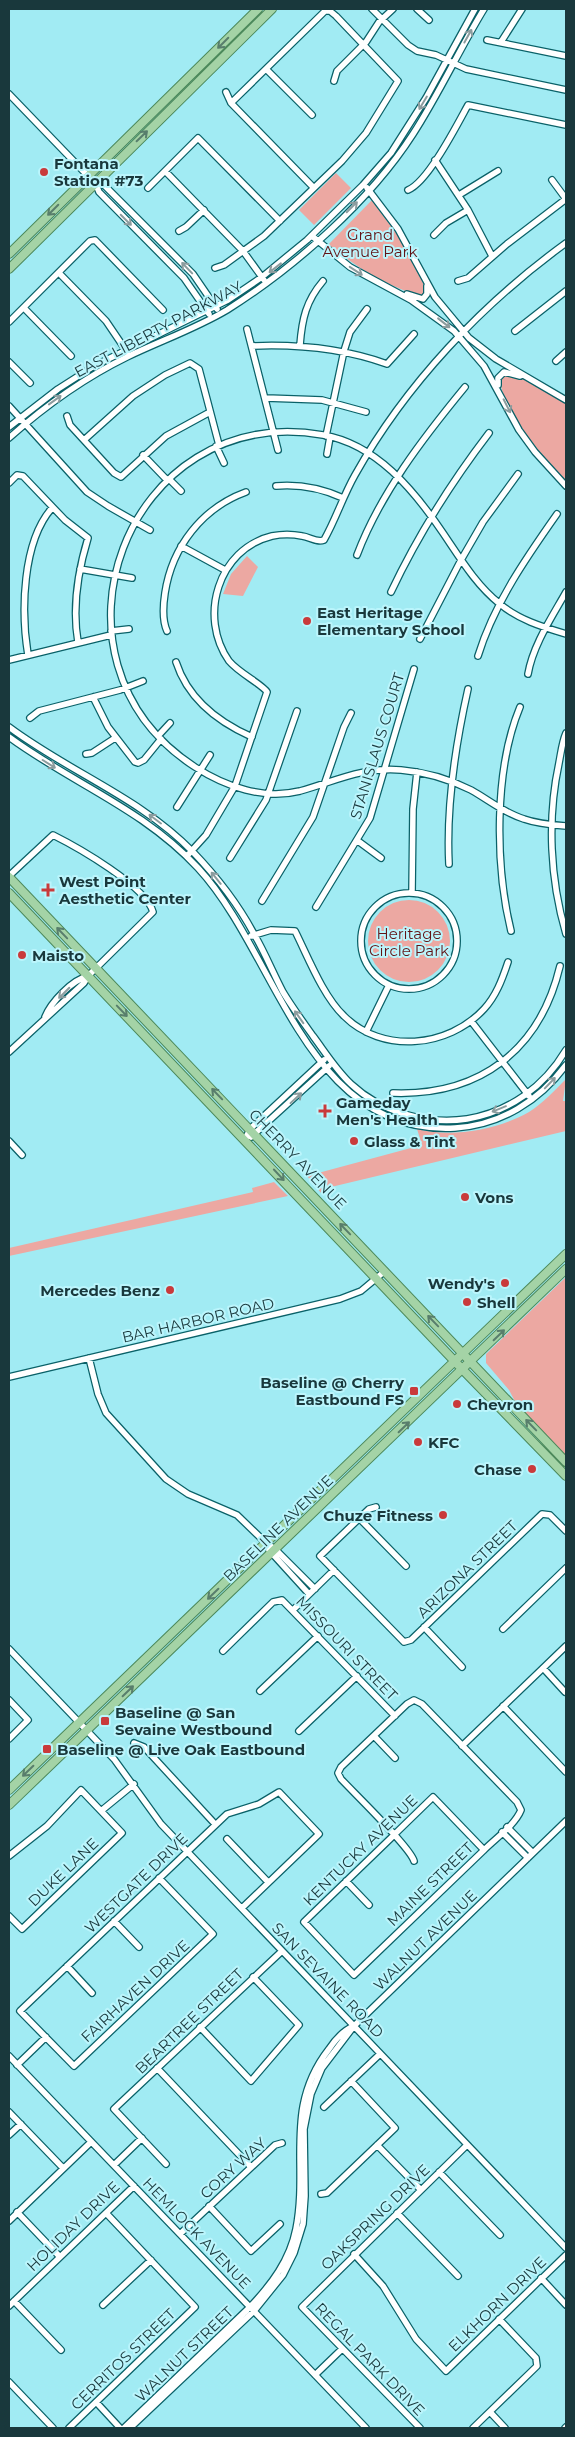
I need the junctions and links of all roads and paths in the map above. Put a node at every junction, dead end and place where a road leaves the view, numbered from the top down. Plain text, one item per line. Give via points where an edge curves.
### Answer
1 (258, 9) edge
2 (272, 9) edge
3 (372, 9) edge
4 (393, 9) edge
5 (417, 9) edge
6 (475, 9) edge
7 (484, 9) edge
8 (522, 9) edge
9 (382, 19) junction
10 (429, 20) dead end
11 (487, 40) dead end
12 (501, 42) junction
13 (363, 45) junction
14 (566, 56) edge
15 (447, 60) junction
16 (454, 64) junction
17 (266, 69) junction
18 (334, 81) dead end
19 (566, 90) edge
20 (226, 92) dead end
21 (9, 94) edge
22 (232, 103) junction
23 (312, 115) dead end
24 (566, 125) edge
25 (435, 160) junction
26 (165, 171) junction
27 (498, 172) dead end
28 (88, 176) junction
29 (552, 180) dead end
30 (95, 182) junction
31 (363, 185) junction
32 (148, 188) dead end
33 (314, 188) junction
34 (368, 190) junction
35 (408, 190) dead end
36 (459, 195) junction
37 (566, 199) edge
38 (204, 210) junction
39 (468, 210) junction
40 (280, 221) junction
41 (179, 231) dead end
42 (434, 235) dead end
43 (312, 236) junction
44 (318, 242) junction
45 (566, 243) edge
46 (243, 251) junction
47 (9, 254) edge
48 (492, 256) junction
49 (215, 268) dead end
50 (9, 269) edge
51 (58, 273) junction
52 (262, 277) junction
53 (323, 281) dead end
54 (458, 281) dead end
55 (427, 283) junction
56 (267, 284) junction
57 (566, 291) edge
58 (400, 294) junction
59 (216, 307) junction
60 (24, 308) junction
61 (367, 309) dead end
62 (163, 310) dead end
63 (208, 312) junction
64 (220, 314) junction
65 (211, 318) junction
66 (9, 322) edge
67 (247, 329) dead end
68 (515, 331) dead end
69 (464, 332) junction
70 (414, 334) dead end
71 (459, 337) junction
72 (300, 345) junction
73 (252, 346) junction
74 (125, 350) junction
75 (344, 351) junction
76 (566, 352) edge
77 (71, 356) dead end
78 (129, 356) junction
79 (556, 360) dead end
80 (9, 362) edge
81 (527, 377) junction
82 (30, 383) dead end
83 (465, 387) dead end
84 (498, 388) junction
85 (266, 398) junction
86 (566, 400) edge
87 (333, 401) junction
88 (9, 406) edge
89 (210, 412) junction
90 (366, 412) dead end
91 (67, 416) dead end
92 (19, 418) junction
93 (25, 424) junction
94 (9, 427) edge
95 (274, 432) junction
96 (489, 433) dead end
97 (328, 436) junction
98 (9, 438) edge
99 (84, 440) junction
100 (218, 446) junction
101 (278, 450) dead end
102 (369, 453) junction
103 (327, 454) dead end
104 (143, 455) junction
105 (224, 463) dead end
106 (518, 474) dead end
107 (398, 478) junction
108 (168, 479) junction
109 (9, 483) edge
110 (276, 486) dead end
111 (566, 486) edge
112 (181, 491) dead end
113 (246, 492) dead end
114 (343, 498) junction
115 (52, 508) junction
116 (557, 514) dead end
117 (431, 515) junction
118 (134, 521) junction
119 (150, 530) dead end
120 (181, 546) junction
121 (357, 555) dead end
122 (461, 560) junction
123 (80, 569) junction
124 (225, 570) junction
125 (114, 575) junction
126 (132, 578) dead end
127 (391, 592) dead end
128 (566, 592) edge
129 (500, 604) junction
130 (129, 628) dead end
131 (546, 628) junction
132 (167, 632) dead end
133 (111, 633) junction
134 (566, 634) edge
135 (420, 638) dead end
136 (78, 642) junction
137 (28, 656) junction
138 (478, 656) dead end
139 (9, 660) edge
140 (176, 662) dead end
141 (414, 669) dead end
142 (528, 674) dead end
143 (144, 681) dead end
144 (127, 688) junction
145 (468, 689) dead end
146 (93, 697) junction
147 (520, 707) dead end
148 (297, 711) dead end
149 (351, 713) dead end
150 (30, 718) dead end
151 (170, 723) dead end
152 (9, 727) edge
153 (566, 733) edge
154 (9, 737) edge
155 (159, 737) junction
156 (252, 737) junction
157 (115, 738) junction
158 (86, 754) dead end
159 (210, 755) dead end
160 (385, 769) junction
161 (201, 771) junction
162 (417, 772) junction
163 (451, 781) junction
164 (324, 782) junction
165 (235, 786) junction
166 (268, 794) junction
167 (177, 808) dead end
168 (501, 810) junction
169 (552, 825) junction
170 (566, 826) edge
171 (358, 841) junction
172 (192, 851) junction
173 (187, 856) junction
174 (230, 858) dead end
175 (380, 858) dead end
176 (449, 864) dead end
177 (9, 876) edge
178 (9, 893) edge
179 (412, 893) junction
180 (262, 901) dead end
181 (316, 907) dead end
182 (511, 931) dead end
183 (566, 934) edge
184 (254, 935) junction
185 (248, 938) junction
186 (508, 962) dead end
187 (560, 966) dead end
188 (96, 968) junction
189 (88, 976) junction
190 (389, 985) junction
191 (471, 1021) junction
192 (366, 1032) junction
193 (566, 1050) edge
194 (9, 1052) edge
195 (328, 1056) junction
196 (564, 1058) edge
197 (322, 1061) junction
198 (503, 1062) junction
199 (333, 1063) junction
200 (566, 1065) edge
201 (327, 1068) junction
202 (393, 1094) dead end
203 (528, 1094) junction
204 (532, 1100) junction
205 (253, 1132) junction
206 (245, 1140) junction
207 (9, 1141) edge
208 (22, 1154) dead end
209 (566, 1254) edge
210 (566, 1269) edge
211 (385, 1271) junction
212 (377, 1278) junction
213 (462, 1352) junction
214 (89, 1358) junction
215 (453, 1360) junction
216 (472, 1361) junction
217 (462, 1370) junction
218 (9, 1377) edge
219 (566, 1462) edge
220 (566, 1476) edge
221 (376, 1507) dead end
222 (360, 1518) junction
223 (566, 1532) edge
224 (266, 1543) junction
225 (273, 1551) junction
226 (406, 1566) dead end
227 (566, 1568) edge
228 (334, 1570) junction
229 (315, 1589) junction
230 (307, 1592) junction
231 (293, 1610) junction
232 (424, 1627) junction
233 (503, 1629) dead end
234 (318, 1636) junction
235 (566, 1646) edge
236 (9, 1649) edge
237 (223, 1651) dead end
238 (462, 1667) dead end
239 (543, 1668) junction
240 (357, 1676) junction
241 (260, 1691) dead end
242 (565, 1692) dead end
243 (9, 1700) edge
244 (503, 1706) junction
245 (395, 1716) junction
246 (79, 1723) junction
247 (86, 1731) junction
248 (299, 1731) dead end
249 (374, 1736) junction
250 (9, 1739) edge
251 (134, 1744) dead end
252 (462, 1746) junction
253 (395, 1758) dead end
254 (566, 1772) edge
255 (134, 1784) junction
256 (9, 1790) edge
257 (9, 1805) edge
258 (101, 1811) junction
259 (566, 1821) edge
260 (215, 1824) junction
261 (505, 1830) junction
262 (394, 1835) junction
263 (227, 1839) dead end
264 (484, 1850) junction
265 (187, 1852) junction
266 (533, 1853) junction
267 (9, 1856) edge
268 (528, 1858) junction
269 (414, 1861) dead end
270 (159, 1878) junction
271 (346, 1881) junction
272 (268, 1882) junction
273 (369, 1905) dead end
274 (242, 1908) junction
275 (9, 1916) edge
276 (114, 1921) junction
277 (304, 1922) joint
278 (139, 1947) dead end
279 (282, 1951) junction
280 (67, 1966) junction
281 (253, 1977) junction
282 (92, 1993) dead end
283 (354, 2026) junction
284 (200, 2027) junction
285 (46, 2038) junction
286 (380, 2054) junction
287 (9, 2056) edge
288 (17, 2065) junction
289 (157, 2068) junction
290 (351, 2082) junction
291 (324, 2107) dead end
292 (9, 2112) edge
293 (21, 2124) junction
294 (9, 2135) edge
295 (142, 2138) junction
296 (91, 2142) junction
297 (282, 2143) dead end
298 (378, 2145) junction
299 (467, 2146) junction
300 (166, 2164) dead end
301 (114, 2165) junction
302 (251, 2167) junction
303 (63, 2168) junction
304 (440, 2172) junction
305 (134, 2186) junction
306 (420, 2190) junction
307 (321, 2194) dead end
308 (209, 2206) junction
309 (17, 2212) junction
310 (106, 2213) junction
311 (397, 2213) junction
312 (9, 2220) edge
313 (280, 2224) dead end
314 (180, 2234) junction
315 (500, 2235) dead end
316 (566, 2248) edge
317 (354, 2254) junction
318 (566, 2255) edge
319 (60, 2257) junction
320 (150, 2260) junction
321 (458, 2276) dead end
322 (541, 2278) junction
323 (11, 2303) edge
324 (104, 2305) dead end
325 (566, 2305) edge
326 (302, 2307) joint
327 (252, 2309) junction
328 (499, 2320) junction
329 (342, 2349) junction
330 (61, 2350) dead end
331 (315, 2375) junction
332 (9, 2382) edge
333 (96, 2402) junction
334 (490, 2412) junction
335 (53, 2428) edge
336 (69, 2428) edge
337 (120, 2428) edge
338 (124, 2428) edge
339 (130, 2428) edge
340 (366, 2428) edge
341 (420, 2428) edge
342 (473, 2428) edge
343 (505, 2428) edge

1 -> 28 main road
30 -> 2 main road
3 - 9 street
4 - 9 street
5 - 10 street
6 - 15 street, EAST LIBERTY PARKWAY
16 -> 7 street, EAST LIBERTY PARKWAY
8 - 12 street
9 - 13 street
9 - 15 street via 408,45
11 - 12 street
12 - 14 street
13 - 17 street via 336,16 325,11
13 - 18 street via 337,71
13 - 33 street via 398,81 354,147
15 - 16 street
15 -> 31 street, EAST LIBERTY PARKWAY via 395,148
16 - 19 street
16 - 34 street, EAST LIBERTY PARKWAY via 412,136
17 - 22 street
17 - 23 street
20 - 22 street
21 - 28 street
22 - 33 street
24 - 25 street via 468,106
25 - 35 street via 416,185
25 - 36 street
26 - 32 street
26 - 38 street
26 - 40 street via 198,138
27 - 36 street
28 - 30 street
28 -> 47 main road
29 - 37 street
30 - 50 main road
59 -> 30 street via 192,274 105,186
30 -> 63 street via 99,192 191,286
31 - 34 street
31 - 43 street, EAST LIBERTY PARKWAY
33 - 40 street
44 -> 34 street, EAST LIBERTY PARKWAY
34 - 55 street via 398,229
36 - 39 street
37 - 48 street
38 - 41 street
38 - 46 street
39 - 42 street via 446,223
39 - 48 street
40 - 46 street
43 - 44 street
43 -> 52 street, EAST LIBERTY PARKWAY
44 - 56 street, EAST LIBERTY PARKWAY
44 -> 58 street via 356,271
45 - 69 street via 509,289
46 - 49 street
46 - 52 street
48 - 54 street via 468,278
51 - 60 street
51 - 62 street via 90,241 95,240
51 - 74 street via 106,321
52 - 56 street
52 - 59 street, EAST LIBERTY PARKWAY
53 - 72 street via 304,311
55 - 58 street via 427,294 423,299
55 - 69 street
56 - 64 street, EAST LIBERTY PARKWAY
57 - 68 street
58 -> 71 street via 427,310
59 - 63 street, EAST LIBERTY PARKWAY
59 - 64 street
60 - 66 street
60 - 77 street
61 - 75 street via 350,332
63 - 65 street
63 - 74 street, EAST LIBERTY PARKWAY
64 - 65 street, EAST LIBERTY PARKWAY
65 - 78 street, EAST LIBERTY PARKWAY
67 - 73 street
69 - 71 street
69 - 81 street via 490,355
70 - 75 street via 387,364
71 - 84 street
71 - 102 street via 416,385
72 - 73 street
72 - 75 street
73 - 85 street
74 - 78 street
74 - 92 street, EAST LIBERTY PARKWAY via 70,380
75 - 87 street
76 - 79 street
93 -> 78 street, EAST LIBERTY PARKWAY via 74,387
80 - 82 street
81 - 84 street via 504,372 498,378
81 - 86 street
83 - 107 street via 419,445
84 -> 111 street via 527,441
85 - 87 street
85 - 95 street
87 - 90 street
87 - 97 street
88 - 92 street
89 - 99 street via 199,369 190,363 149,385 115,410
89 - 100 street
89 - 104 street via 166,436
91 - 99 street via 70,425
92 - 93 street
92 - 94 street, EAST LIBERTY PARKWAY
93 - 98 street, EAST LIBERTY PARKWAY
93 - 118 street via 87,492
95 - 97 street
95 - 100 street
95 - 101 street
96 - 117 street
97 - 102 street
97 - 103 street
99 - 104 street via 121,477
100 - 105 street
100 - 108 street
102 - 107 street
102 - 114 street
104 - 108 street
106 - 122 street via 483,522
107 - 117 street
107 - 121 street
108 - 112 street
108 - 118 street
109 - 115 street via 19,475 23,476
110 - 114 street via 308,487
113 - 120 street via 209,513
114 - 124 street via 324,540 296,535 272,536 248,547
115 - 123 street via 88,538
115 - 137 street via 35,537 27,576
116 - 129 street
117 - 122 street
117 - 127 street
118 - 119 street
118 - 125 street
120 - 124 street
120 - 132 street via 172,563 166,588 163,615
122 - 129 street
122 - 135 street
123 - 125 street
123 - 136 street via 76,612
124 - 156 street via 214,602 217,635 224,653 234,666 267,692
125 - 126 street
125 - 133 street
128 - 131 street
129 - 131 street
129 - 138 street
130 - 133 street
131 - 134 street
131 - 142 street
133 - 136 street
133 - 144 street
136 - 137 street
137 - 139 street
140 - 156 street via 183,680 200,703 220,720
141 - 160 street, STANISLAUS COURT
143 - 144 street
144 - 146 street
144 - 155 street via 142,716
145 - 163 street
146 - 150 street via 39,712
146 - 157 street
147 - 168 street via 506,761
148 - 166 street
149 - 164 street
151 - 155 street
172 -> 152 street via 163,824 127,799 58,761
153 - 169 street via 556,777
154 -> 173 street via 136,815
155 - 157 street via 144,760 138,763
155 - 161 street
156 - 165 street
157 - 158 street
159 - 161 street
160 - 162 street
160 - 164 street via 351,773
160 - 171 street, STANISLAUS COURT via 373,812
161 - 165 street
161 - 167 street
162 - 163 street
162 - 179 street
163 - 168 street
163 - 176 street
164 - 166 street via 298,792
164 - 180 street via 307,828
165 - 166 street
165 - 172 street
166 - 174 street
168 - 169 street
168 - 182 street via 501,869
169 - 170 street
169 - 183 street via 555,888
171 - 175 street
171 - 181 street, STANISLAUS COURT
172 - 173 street
184 -> 172 street via 228,893
173 - 185 street via 217,890
188 -> 177 main road, CHERRY AVENUE
177 - 188 street via 52,835 109,868 147,900 153,912
178 - 189 main road, CHERRY AVENUE
179 - 190 street via 382,901 369,915 362,932 362,949 367,964 376,977
179 - 190 street via 431,898 447,911 456,930 456,952 448,969 430,984 408,989
184 - 185 street
184 - 192 street via 271,930 295,931 336,1008
195 -> 184 street via 284,992
185 - 197 street via 279,999
186 - 191 street via 495,994
187 - 198 street via 552,996 539,1022
188 - 189 street
205 -> 188 main road, CHERRY AVENUE
189 - 194 street via 79,978
189 -> 206 main road, CHERRY AVENUE
190 - 192 street
191 - 192 street via 451,1033 423,1041 387,1040
191 - 198 street
193 - 196 street
195 - 197 street
195 - 199 street
196 - 203 street
197 - 201 street
197 - 205 street
198 - 202 street via 453,1088 429,1093
198 - 203 street
199 - 201 street
203 -> 199 street via 482,1116 463,1120 428,1120 394,1111 369,1097 351,1084
204 -> 200 street via 553,1082
201 - 204 street via 343,1087 369,1107 396,1120 424,1127 476,1125 504,1116
205 -> 201 street
203 - 204 street
205 - 206 street
211 -> 205 main road, CHERRY AVENUE
206 -> 212 main road, CHERRY AVENUE
207 - 208 street
209 - 213 main road, BASELINE AVENUE
216 -> 210 main road, BASELINE AVENUE
211 - 212 street, BAR HARBOR ROAD
213 -> 211 main road, CHERRY AVENUE
212 - 214 street, BAR HARBOR ROAD via 361,1290 340,1299
212 - 215 main road, CHERRY AVENUE
213 - 215 main road, BASELINE AVENUE
213 - 216 main road, CHERRY AVENUE
214 - 218 street, BAR HARBOR ROAD
214 - 224 street via 106,1413 160,1472 183,1492 237,1515
215 - 217 main road, CHERRY AVENUE
215 - 224 main road, BASELINE AVENUE
216 - 217 main road, BASELINE AVENUE
219 -> 216 main road, CHERRY AVENUE
217 - 220 main road, CHERRY AVENUE
225 -> 217 main road, BASELINE AVENUE
221 - 222 street
222 - 226 street
222 - 228 street via 320,1556
223 - 232 street, ARIZONA STREET via 546,1513 541,1516
224 - 225 street
224 -> 246 main road, BASELINE AVENUE
225 - 229 street
225 - 230 street
247 -> 225 main road, BASELINE AVENUE
227 - 233 street
228 - 229 street
228 - 232 street, ARIZONA STREET via 400,1640 406,1642
229 - 230 street
230 - 231 street
231 - 234 street, MISSOURI STREET
231 - 237 street, MISSOURI STREET via 280,1599 273,1602
232 - 238 street
234 - 240 street, MISSOURI STREET
234 - 241 street
235 - 239 street
236 - 246 street, SAN SEVAINE ROAD
239 - 242 street
239 - 244 street
240 - 245 street, MISSOURI STREET
240 - 248 street
243 - 250 street via 28,1720
244 - 252 street
244 - 254 street
245 - 249 street
245 - 252 street via 414,1700 422,1704
246 - 247 street, SAN SEVAINE ROAD
246 -> 256 main road, BASELINE AVENUE
247 - 255 street, SAN SEVAINE ROAD
247 - 257 main road, BASELINE AVENUE
249 - 253 street
249 - 262 street via 338,1773
251 - 260 street via 144,1747
252 - 261 street, MAINE STREET via 517,1802 521,1810
255 - 258 street
255 - 265 street, SAN SEVAINE ROAD via 147,1807
258 - 267 street via 81,1790 42,1830
258 - 275 street, DUKE LANE via 122,1833 22,1930
259 - 266 street, WALNUT AVENUE
260 - 265 street, WESTGATE DRIVE
260 - 272 street, WESTGATE DRIVE via 227,1814 259,1804 280,1792 319,1834
261 - 264 street, MAINE STREET
261 - 266 street
261 - 268 street
262 - 264 street, KENTUCKY AVENUE via 434,1797
262 - 269 street
262 - 271 street, KENTUCKY AVENUE
263 - 272 street
264 - 277 street, MAINE STREET via 354,1975
265 - 270 street, WESTGATE DRIVE
265 - 274 street, SAN SEVAINE ROAD
266 - 268 street, WALNUT AVENUE
268 - 283 street, WALNUT AVENUE
270 - 276 street, WESTGATE DRIVE
270 - 285 street, FAIRHAVEN DRIVE via 213,1934 74,2066
271 - 273 street
271 - 277 street, KENTUCKY AVENUE
272 - 274 street
274 - 279 street, SAN SEVAINE ROAD
276 - 278 street
276 - 280 street, WESTGATE DRIVE
279 - 281 street, BEARTREE STREET
279 - 283 street, SAN SEVAINE ROAD
280 - 282 street
280 - 285 street, WESTGATE DRIVE via 20,2011
281 - 284 street, BEARTREE STREET
281 - 284 street via 300,2026 251,2081
283 - 286 street, SAN SEVAINE ROAD
283 - 327 street, WALNUT AVENUE via 322,2068 308,2104 304,2129 305,2211 294,2253 283,2275
284 - 289 street, BEARTREE STREET
285 - 288 street
286 - 290 street
286 - 299 street, SAN SEVAINE ROAD
287 - 288 street, HEMLOCK AVENUE
288 - 296 street, HEMLOCK AVENUE
289 - 295 street, BEARTREE STREET via 114,2110
289 - 302 street
290 - 291 street
290 - 298 street via 395,2128
292 - 293 street
293 - 294 street
293 - 303 street
295 - 300 street
295 - 301 street
296 - 301 street, HEMLOCK AVENUE
296 - 303 street
297 - 302 street, CORY WAY via 276,2144
298 - 306 street
298 - 307 street via 327,2193
299 - 304 street, OAKSPRING DRIVE
299 - 316 street, SAN SEVAINE ROAD
301 - 305 street, HEMLOCK AVENUE
302 - 308 street, CORY WAY
303 - 309 street
304 - 306 street, OAKSPRING DRIVE
304 - 315 street
305 - 310 street, HOLIDAY DRIVE
305 - 314 street, HEMLOCK AVENUE
306 - 311 street, OAKSPRING DRIVE
308 - 313 street via 251,2251
308 - 314 street, CORY WAY
309 - 312 street
309 - 319 street
310 - 319 street, HOLIDAY DRIVE
310 - 320 street
311 - 317 street, OAKSPRING DRIVE
311 - 321 street
314 - 327 street, HEMLOCK AVENUE
317 - 326 street, OAKSPRING DRIVE
317 - 328 street, ELKHORN DRIVE via 383,2286 416,2339 446,2371
318 - 322 street, ELKHORN DRIVE
319 - 323 street, HOLIDAY DRIVE
320 - 324 street
320 - 333 street, CERRITOS STREET via 195,2307
322 - 325 street
322 - 328 street, ELKHORN DRIVE
323 - 330 street
326 - 329 street, REGAL PARK DRIVE
327 - 331 street, HEMLOCK AVENUE
327 - 338 street, WALNUT STREET
327 - 339 street, WALNUT STREET
328 - 334 street via 536,2358 537,2363
329 - 331 street
329 - 341 street, REGAL PARK DRIVE
331 - 340 street, HEMLOCK AVENUE
332 - 335 street
333 - 336 street, CERRITOS STREET
333 - 337 street
334 - 342 street
334 - 343 street

